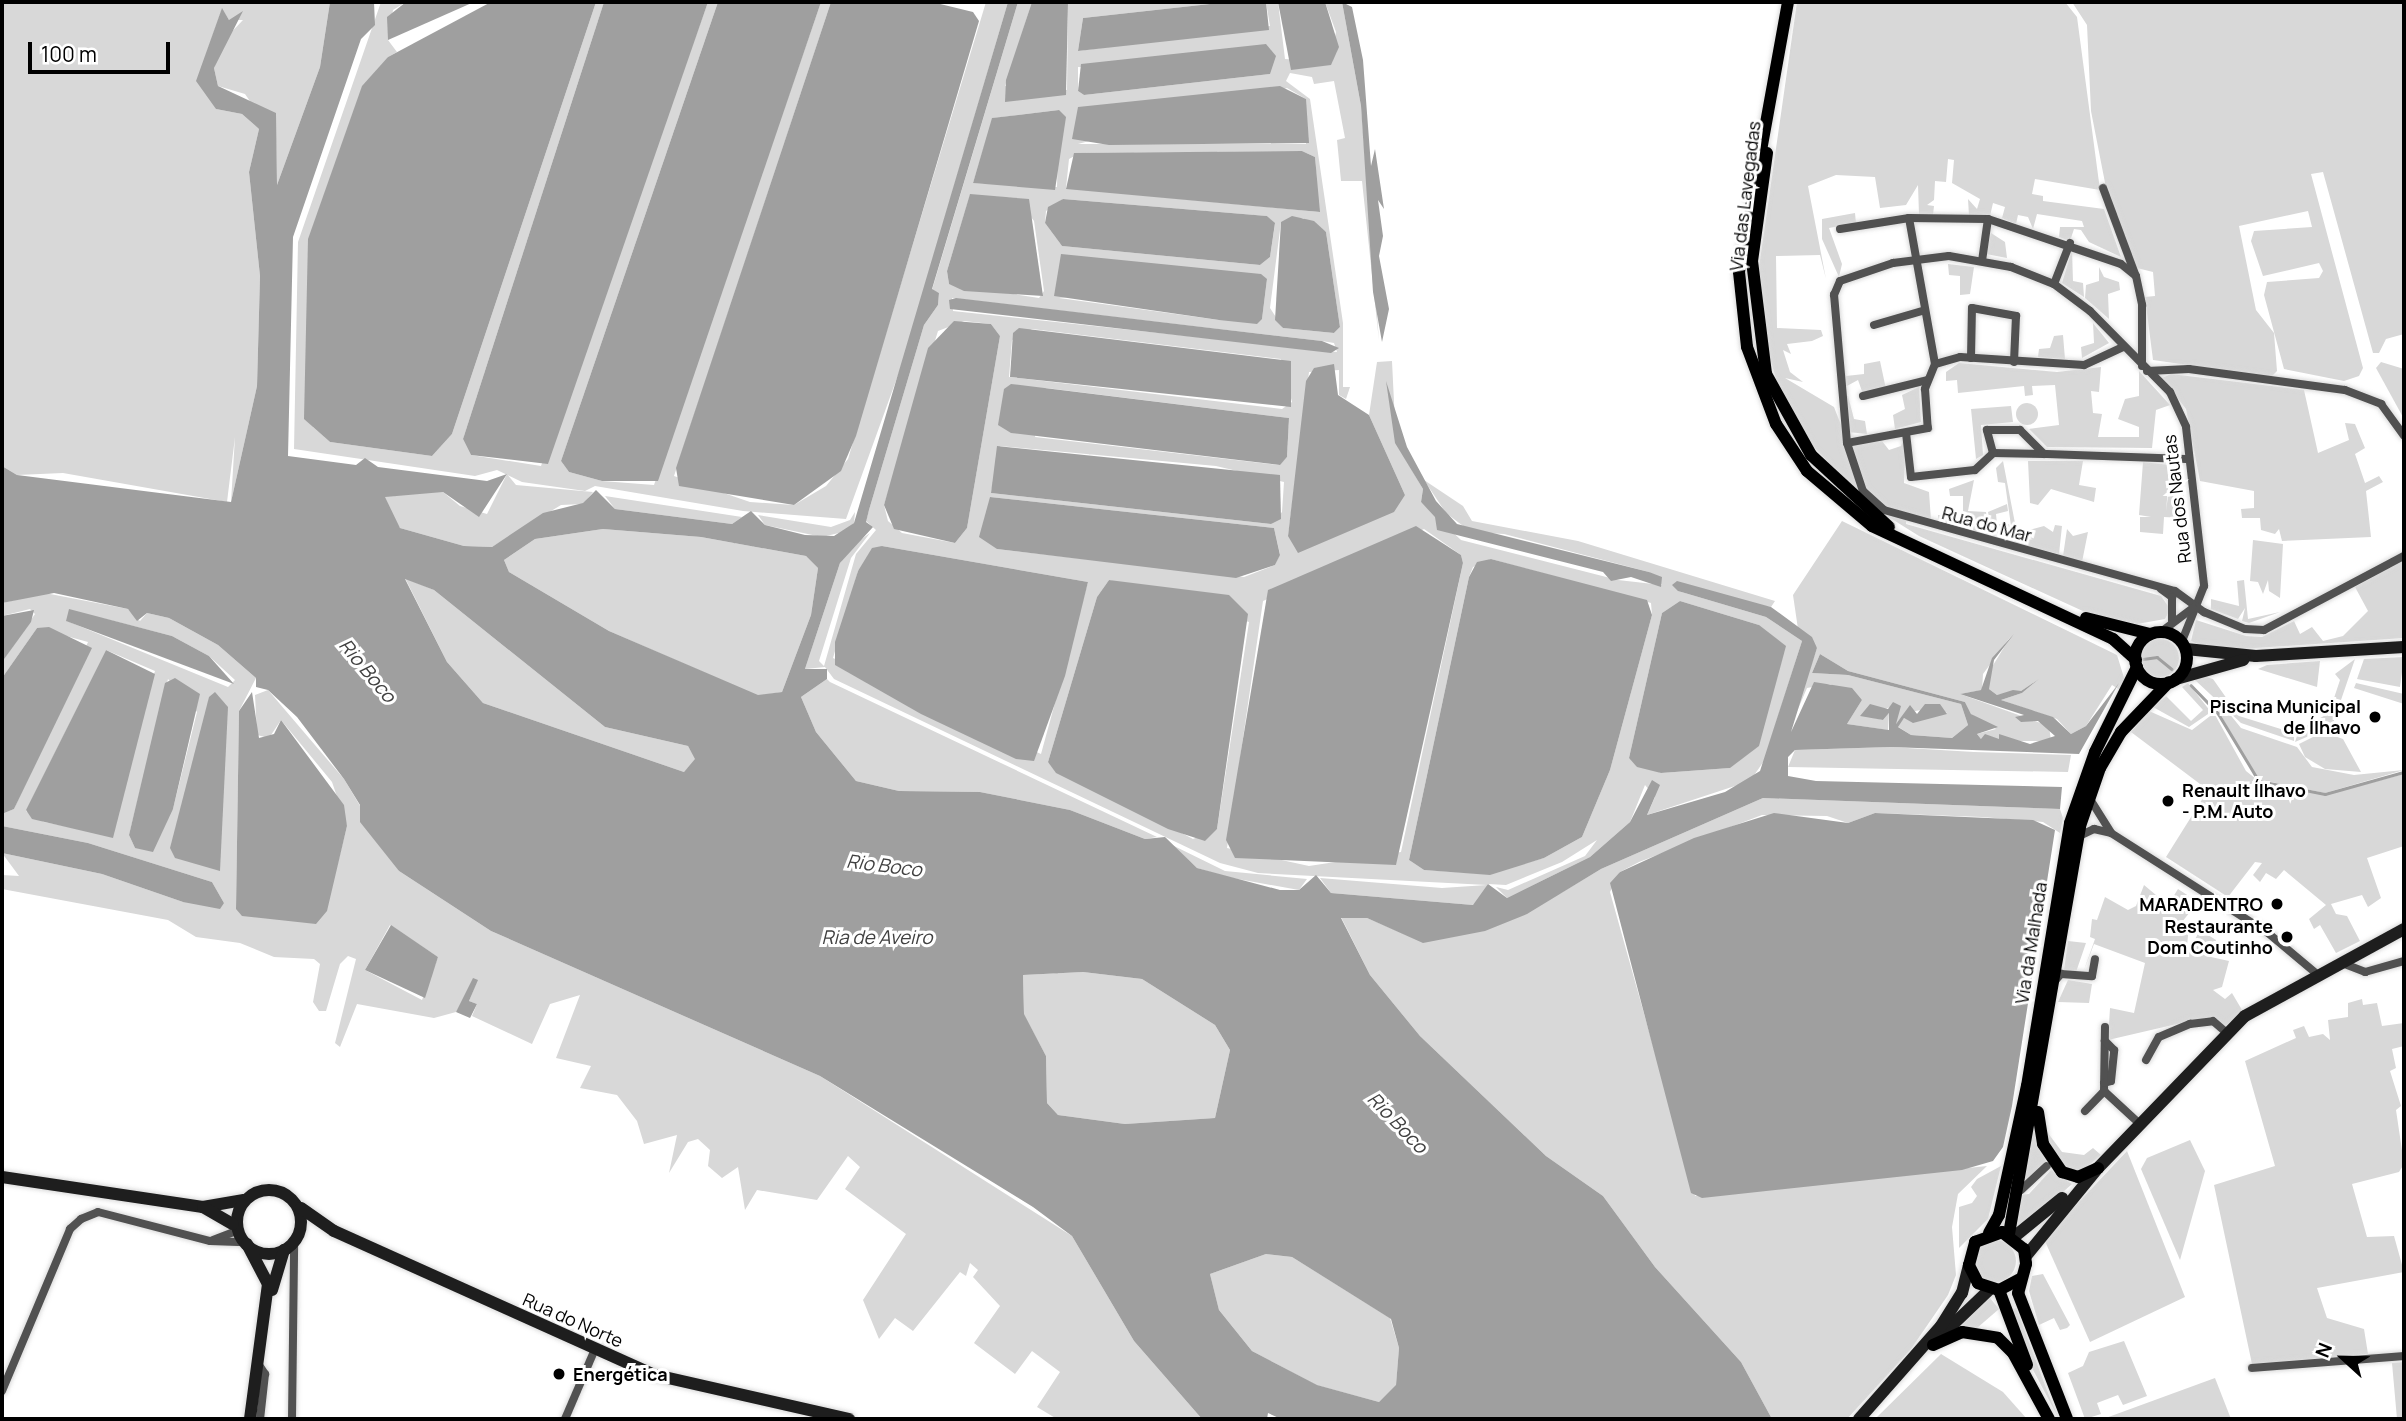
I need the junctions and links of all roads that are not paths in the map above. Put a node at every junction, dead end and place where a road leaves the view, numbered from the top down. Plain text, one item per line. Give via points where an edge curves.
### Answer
1 (1790, 2) edge
2 (2103, 188) dead end
3 (1909, 218) junction
4 (1988, 219) junction
5 (1840, 229) dead end
6 (2070, 243) junction
7 (1753, 248) junction
8 (1914, 261) junction
9 (1982, 261) junction
10 (2136, 276) junction
11 (1840, 281) joint
12 (2054, 284) junction
13 (1922, 311) junction
14 (1874, 325) dead end
15 (2123, 347) junction
16 (1971, 358) junction
17 (2014, 362) junction
18 (1752, 364) junction
19 (1935, 364) junction
20 (2145, 368) junction
21 (1929, 377) junction
22 (1863, 396) dead end
23 (1906, 433) junction
24 (2404, 436) edge
25 (1847, 443) junction
26 (1993, 453) junction
27 (2044, 454) junction
28 (2189, 459) junction
29 (1864, 508) junction
30 (2404, 556) edge
31 (2159, 587) junction
32 (2195, 606) junction
33 (2172, 622) junction
34 (2156, 633) junction
35 (2184, 645) junction
36 (2404, 647) edge
37 (2256, 656) junction
38 (2136, 664) junction
39 (2173, 681) junction
40 (2089, 796) junction
41 (2111, 833) junction
42 (2077, 836) junction
43 (2404, 929) edge
44 (2095, 960) dead end
45 (2404, 961) edge
46 (2342, 963) junction
47 (2318, 975) junction
48 (2054, 982) junction
49 (2105, 1027) dead end
50 (2227, 1033) junction
51 (2146, 1060) dead end
52 (2104, 1087) junction
53 (2038, 1088) junction
54 (2085, 1111) dead end
55 (2141, 1125) junction
56 (2047, 1166) dead end
57 (2098, 1168) junction
58 (2, 1177) edge
59 (2021, 1190) dead end
60 (242, 1200) junction
61 (203, 1207) junction
62 (301, 1208) junction
63 (234, 1227) junction
64 (334, 1231) junction
65 (1989, 1233) junction
66 (2011, 1235) junction
67 (210, 1241) junction
68 (246, 1243) junction
69 (294, 1244) junction
70 (2026, 1256) junction
71 (1969, 1265) junction
72 (2020, 1279) junction
73 (1994, 1289) junction
74 (267, 1311) junction
75 (1933, 1345) junction
76 (595, 1349) junction
77 (2404, 1356) edge
78 (259, 1365) junction
79 (2252, 1368) dead end
80 (2, 1391) edge
81 (2047, 1415) edge
82 (250, 1419) edge
83 (260, 1419) edge
84 (292, 1419) edge
85 (565, 1419) edge
86 (849, 1419) edge
87 (1859, 1419) edge
88 (1866, 1419) edge
89 (2067, 1419) edge

1 - 7 main road, Via das Lavegadas
1 - 18 main road, Via das Lavegadas via 1741,241 1738,272
2 - 10 street
3 - 4 street
3 - 5 street
3 - 8 street
4 - 6 street
4 - 9 street
6 - 10 street
6 - 12 street
7 - 18 main road via 1746,277
7 - 29 main road, Via das Lavegadas via 1755,321 1776,400 1811,455
8 - 9 street, Rua dos Nautas
8 - 11 street, Rua dos Nautas
8 - 13 street
9 - 12 street, Rua dos Nautas
10 - 20 street
11 - 25 street, Rua do Mar via 1834,342
12 - 15 street, Rua dos Nautas
13 - 14 street
13 - 19 street
15 - 17 street via 2084,365
15 - 20 street, Rua dos Nautas
16 - 17 street
16 - 17 street via 1972,308 2016,316
16 - 19 street
18 - 29 main road via 1809,462
18 - 38 main road, Via das Lavegadas via 1786,443 1850,510 1902,542 2081,623
19 - 21 street
20 - 24 street via 2189,369 2345,390 2381,404
20 - 28 street, Rua dos Nautas via 2170,392 2186,427
21 - 22 street via 1923,384
21 - 23 street via 1928,428
23 - 25 street
23 - 26 street via 1911,477 1975,470
25 - 31 street, Rua do Mar via 1863,491 1884,510
26 - 27 street
26 - 27 street via 1987,430 2020,430
27 - 28 street
28 - 32 street, Rua dos Nautas via 2204,586
29 - 34 main road, Via das Lavegadas via 1910,538 2058,607
30 - 32 street, Rua do Mar via 2264,630 2245,629
31 - 32 street, Rua do Mar
31 - 33 street via 2172,597
32 - 33 street
32 - 35 street, Rua dos Nautas
33 - 34 street
34 - 35 main road
34 - 38 main road
35 - 37 main road
35 - 39 main road via 2186,665
36 - 37 main road
37 - 39 main road
38 - 39 main road via 2147,679
38 - 65 main road, Via da Malhada via 2132,690 2095,752 2070,823 2027,1086 1999,1216
39 - 40 main road, Via da Malhada via 2128,721
40 - 41 street
40 - 42 main road, Via da Malhada
41 - 42 street via 2094,830
41 - 47 street via 2268,933
42 - 48 main road, Via da Malhada
43 - 46 main road
44 - 48 street via 2092,976 2061,974
45 - 46 street via 2365,972
46 - 47 main road
47 - 50 main road
48 - 53 main road, Via da Malhada
49 - 52 street
50 - 51 street via 2213,1021 2190,1024 2159,1037
50 - 55 main road
52 - 54 street
52 - 55 street
53 - 57 main road via 2047,1155 2070,1176
53 - 66 main road, Via da Malhada
55 - 57 main road
56 - 59 street
57 - 66 main road
57 - 70 main road
58 - 61 main road
60 - 61 main road
60 - 62 main road via 275,1194
60 - 63 main road
61 - 63 main road
62 - 64 main road, Rua do Norte
62 - 69 main road
63 - 67 street
63 - 68 main road
64 - 69 main road
64 - 76 main road, Rua do Norte
65 - 66 main road
65 - 71 main road via 1971,1249
66 - 70 main road
67 - 68 street
67 - 80 street via 98,1213 81,1219 70,1229
68 - 69 main road
68 - 74 main road via 265,1272
69 - 74 main road
69 - 84 street
70 - 72 main road
71 - 73 main road
71 - 87 main road via 1962,1293 1941,1326
72 - 73 main road
72 - 89 main road via 2021,1303
73 - 75 main road
73 - 81 main road
74 - 78 main road
75 - 81 main road via 1962,1332 1998,1338 2013,1353
75 - 88 main road
76 - 85 street
76 - 86 main road, Rua do Norte via 681,1383
77 - 79 street
78 - 82 main road
78 - 83 street via 265,1374

